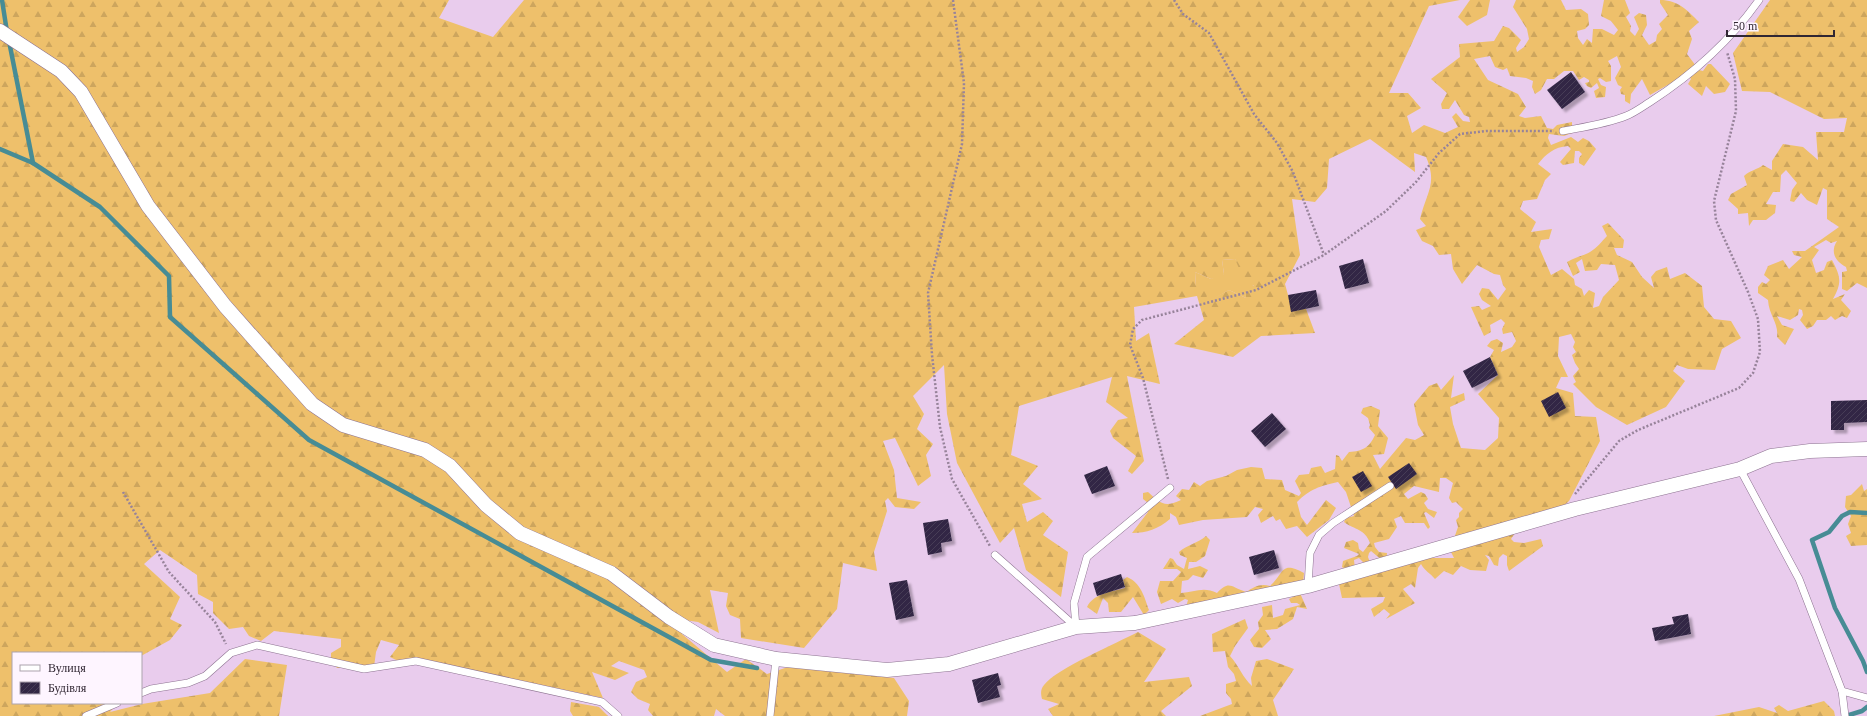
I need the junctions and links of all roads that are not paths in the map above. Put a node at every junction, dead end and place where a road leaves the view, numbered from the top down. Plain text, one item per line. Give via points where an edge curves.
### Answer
1 (1759, 0) edge
2 (0, 31) edge
3 (1563, 131) road end
4 (1867, 449) edge
5 (1740, 469) junction
6 (1390, 486) dead end
7 (1170, 488) road end
8 (995, 555) road end
9 (1308, 586) junction
10 (1076, 627) junction
11 (776, 659) junction
12 (1842, 691) junction
13 (142, 692) edge
14 (1867, 698) edge
15 (115, 704) edge
16 (86, 716) edge
17 (618, 716) edge
18 (770, 716) edge
19 (1845, 716) edge

1 - 3 lane via 1724,42 1694,71 1627,116
2 - 11 street via 61,71 81,92 148,206 225,306 312,404 343,424 425,450 450,466 486,506 520,533 611,573 669,617 714,645
4 - 5 street via 1810,451 1771,456
5 - 9 street via 1575,509
5 - 12 lane via 1799,579
6 - 9 lane via 1319,535 1310,553
7 - 10 lane via 1087,557 1074,603
8 - 10 lane
9 - 10 street via 1135,623
10 - 11 street via 949,664 887,670
11 - 18 lane
12 - 14 lane
12 - 19 lane
13 - 17 lane via 151,688 188,683 205,676 231,653 257,645 364,669 416,661 602,702
15 - 16 lane

